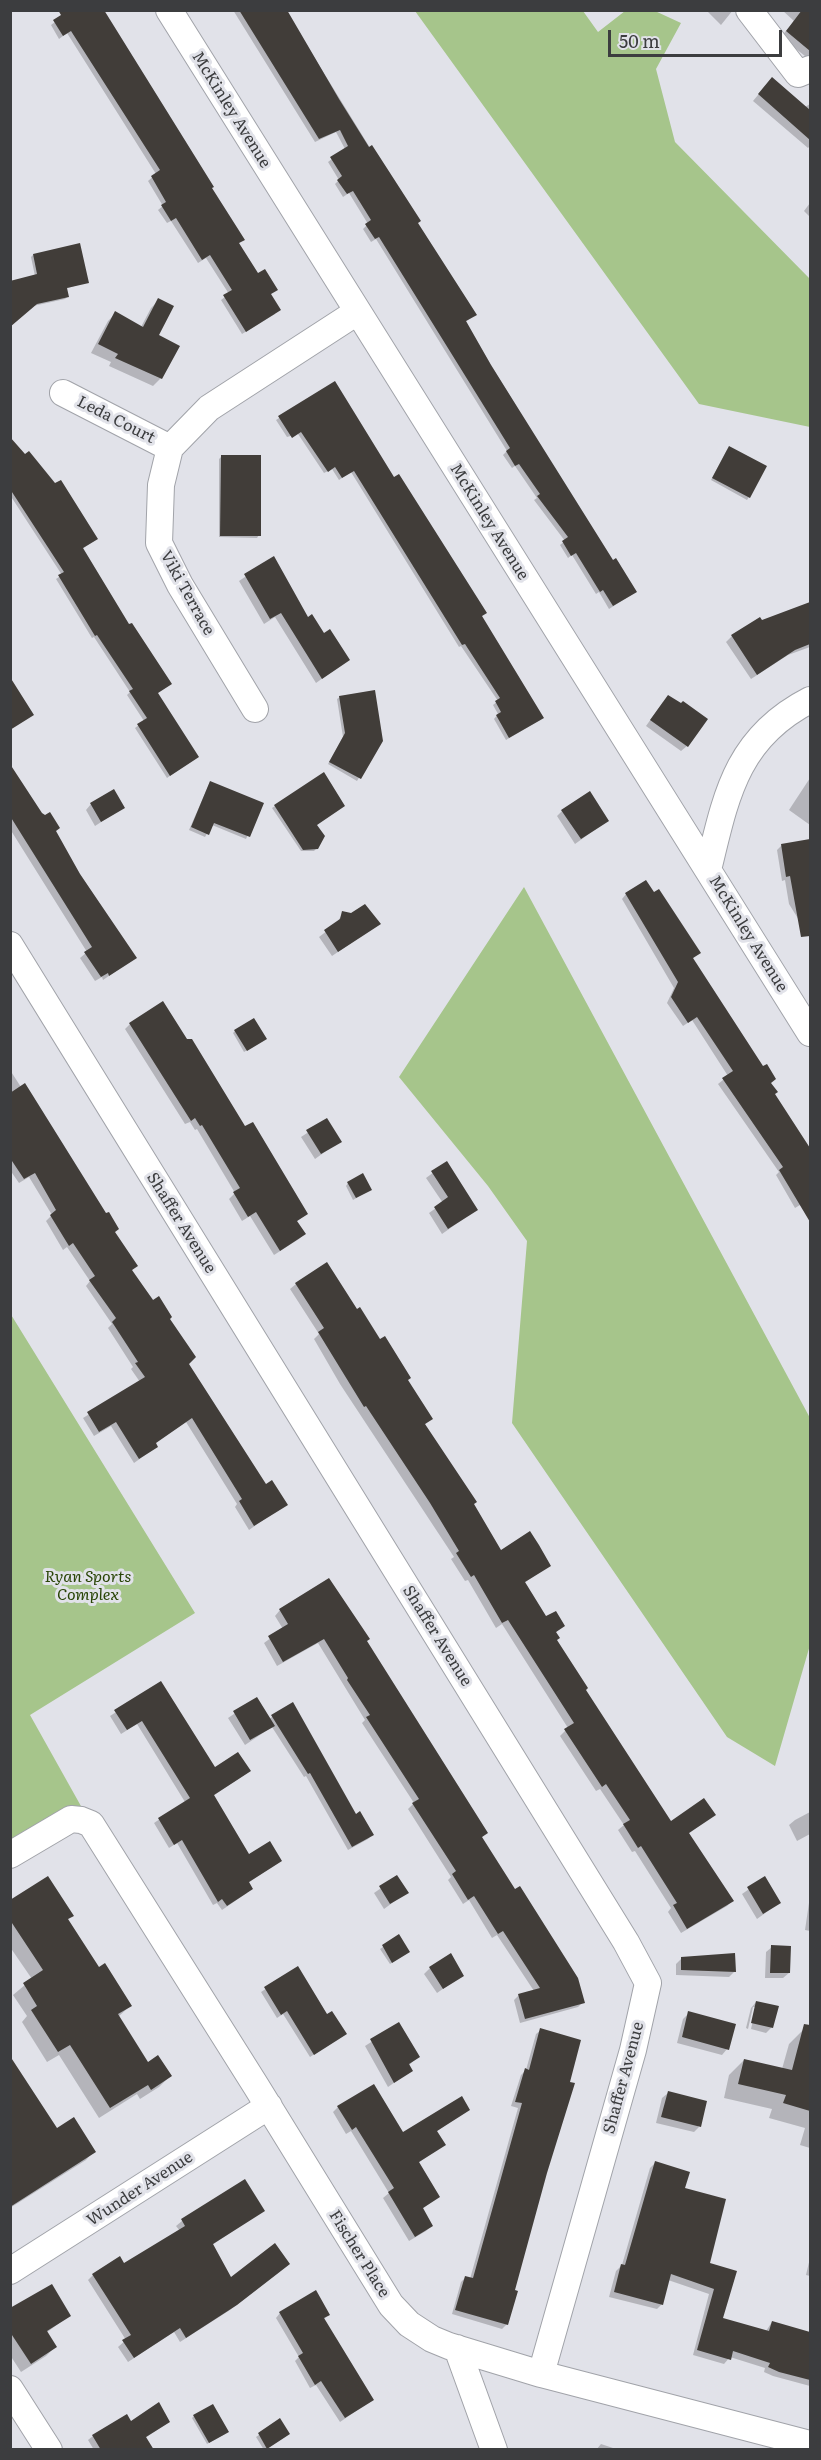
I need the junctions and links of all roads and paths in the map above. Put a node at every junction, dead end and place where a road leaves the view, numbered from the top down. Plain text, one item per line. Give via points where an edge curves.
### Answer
1 (169, 10) edge
2 (749, 10) edge
3 (810, 69) edge
4 (357, 312) junction
5 (63, 393) dead end
6 (170, 448) junction
7 (810, 700) edge
8 (255, 709) dead end
9 (708, 870) junction
10 (10, 945) edge
11 (810, 1033) edge
12 (10, 1855) edge
13 (269, 2106) junction
14 (10, 2271) edge
15 (457, 2348) junction
16 (541, 2374) junction
17 (10, 2389) edge
18 (810, 2444) edge
19 (49, 2450) edge
20 (494, 2450) edge

1 - 4 street, McKinley Avenue
2 - 3 street via 798,74
4 - 6 street via 209,408
4 - 9 street, McKinley Avenue
5 - 6 street, Leda Court
6 - 8 street, Viki Terrace via 161,485 159,543
7 - 9 street via 771,727 738,769 725,799
9 - 11 street, McKinley Avenue
10 - 16 street, Shaffer Avenue via 627,1942 648,1983 633,2050
12 - 13 street, Fischer Place via 71,1820 91,1824
13 - 14 street, Wunder Avenue
13 - 15 street, Fischer Place via 391,2305 432,2339
15 - 16 street, Fischer Place
15 - 20 street
16 - 18 street, Fischer Place
17 - 19 street

